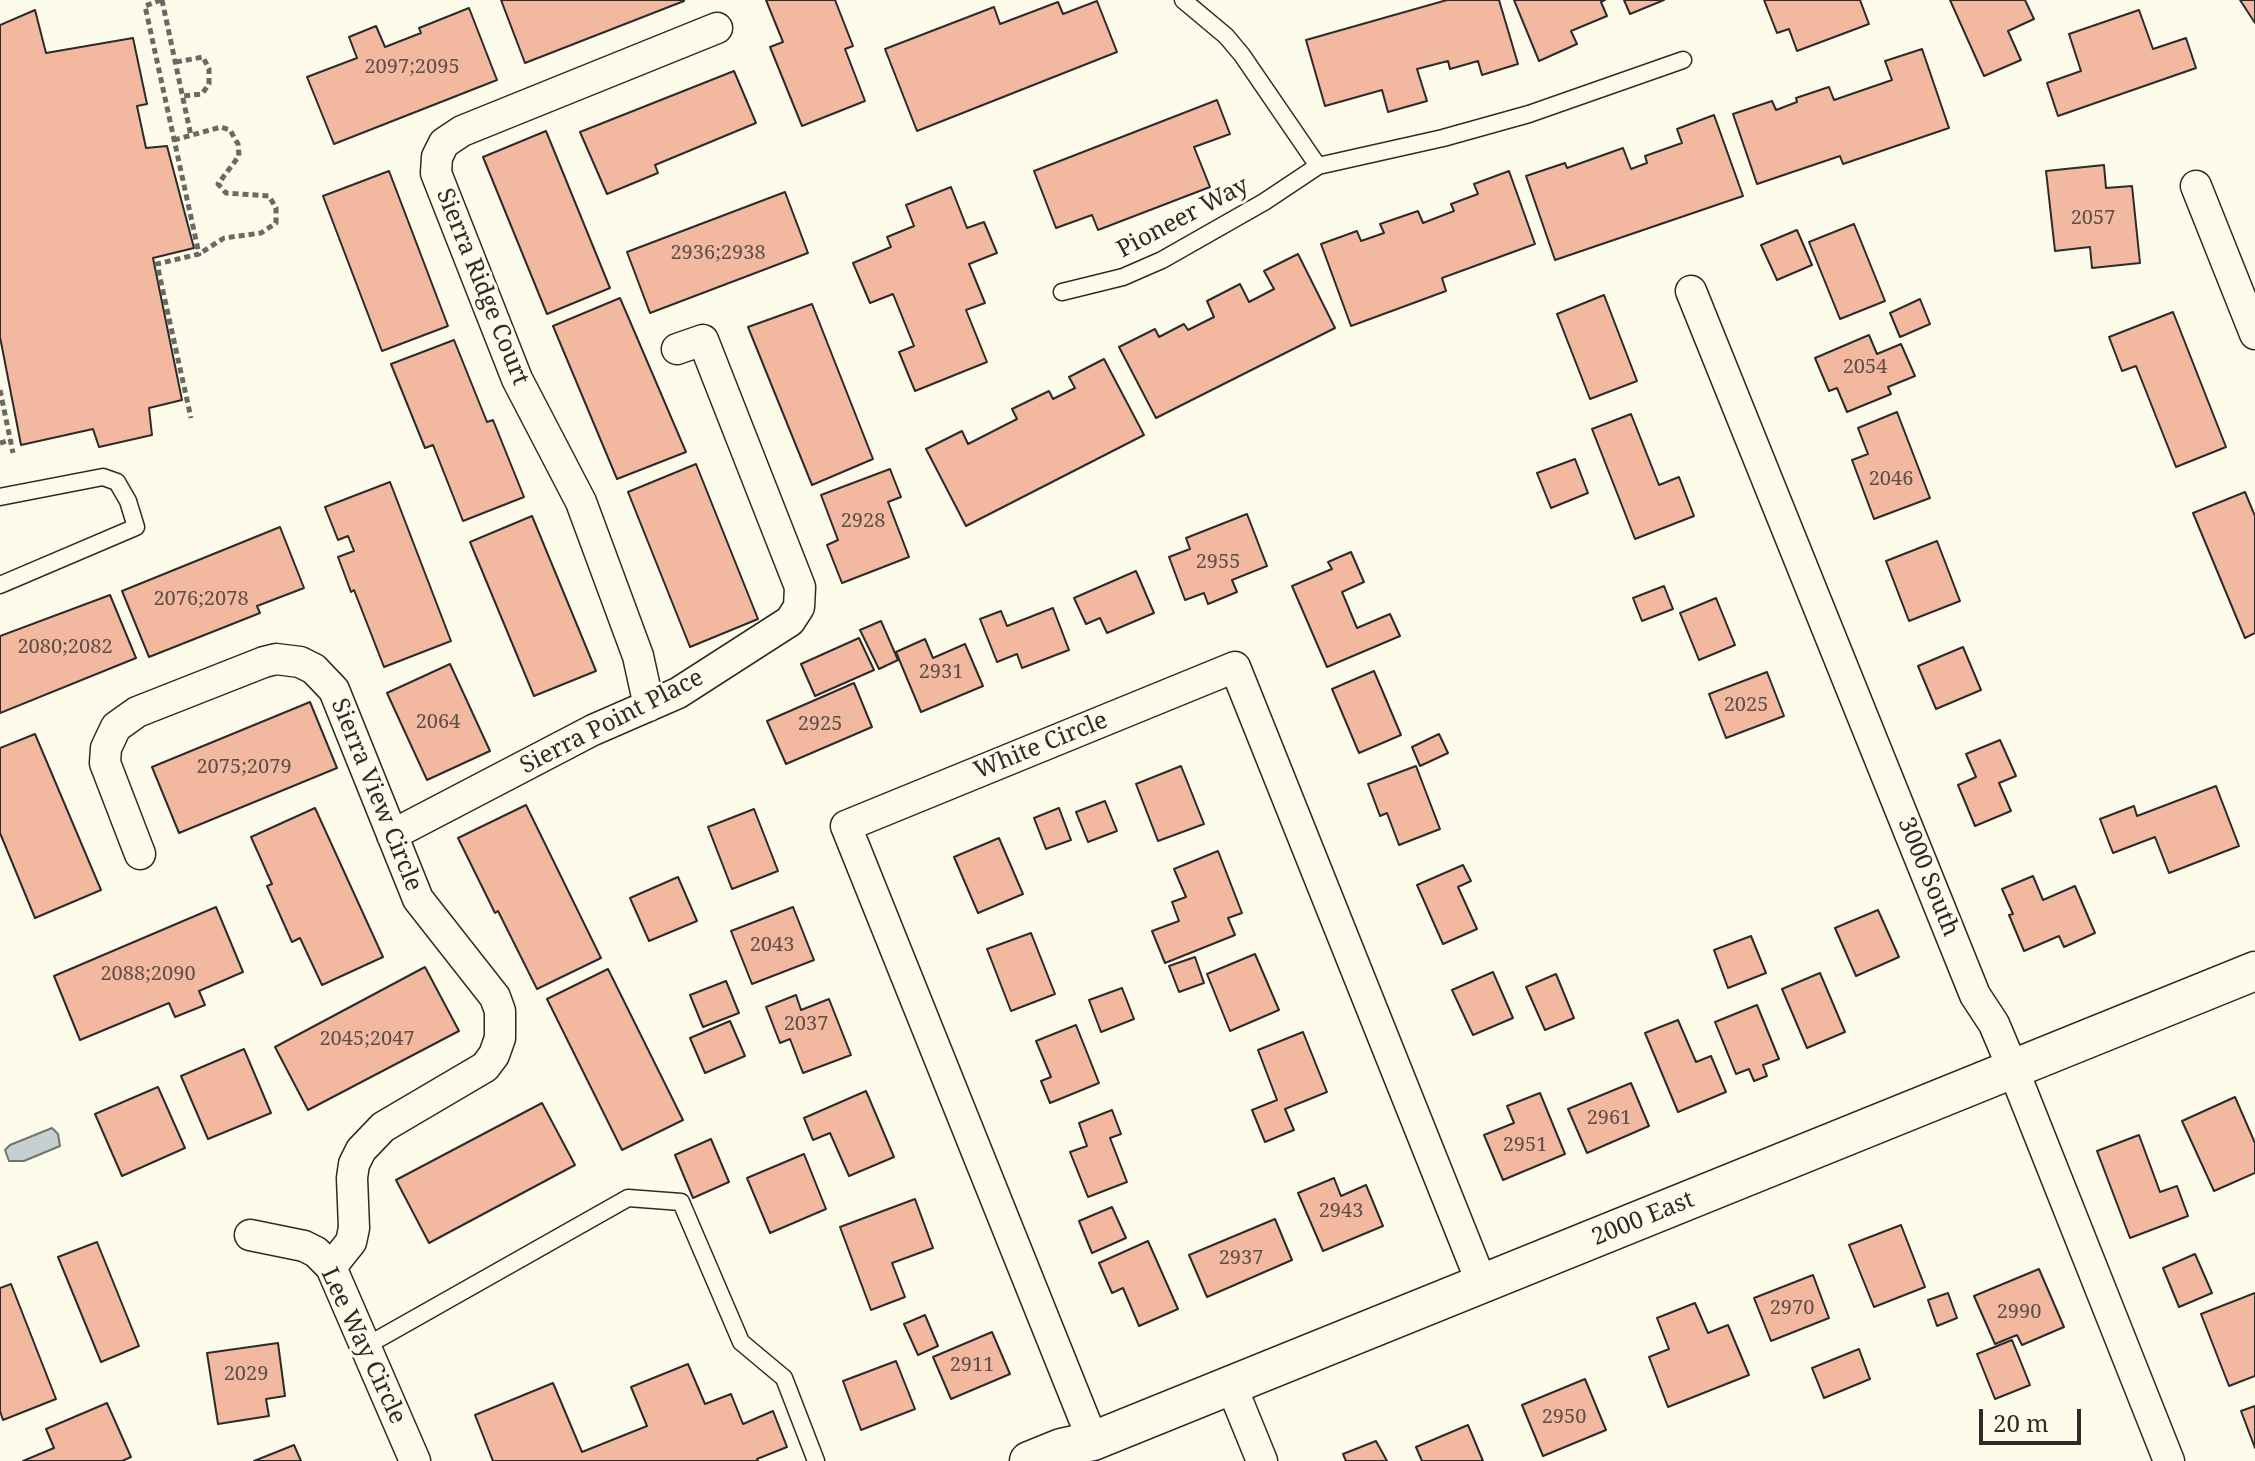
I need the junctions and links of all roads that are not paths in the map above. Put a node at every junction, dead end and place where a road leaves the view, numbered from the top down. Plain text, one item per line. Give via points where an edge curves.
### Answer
1 (1183, 0) edge
2 (717, 28) dead end
3 (1683, 60) dead end
4 (1318, 166) junction
5 (2196, 186) dead end
6 (1691, 291) dead end
7 (1062, 292) dead end
8 (2255, 334) edge
9 (677, 349) dead end
10 (0, 497) edge
11 (0, 585) edge
12 (649, 706) junction
13 (392, 835) junction
14 (140, 854) dead end
15 (2255, 971) edge
16 (2013, 1069) junction
17 (250, 1235) dead end
18 (331, 1267) junction
19 (1482, 1284) junction
20 (366, 1346) junction
21 (1231, 1385) junction
22 (1093, 1441) junction
23 (415, 1461) edge
24 (816, 1461) edge
25 (1029, 1461) edge
26 (1262, 1461) edge
27 (2169, 1461) edge

1 - 4 lane via 1226,36
2 - 12 street, Sierra Ridge Court via 462,131 444,143 437,157 436,173 517,379 581,502 638,656
3 - 4 lane via 1529,114
4 - 7 lane, Pioneer Way via 1162,260 1123,277
5 - 8 street
6 - 16 street, 3000 South via 1975,995
9 - 12 street, Sierra Point Place via 703,340 800,587 799,607 790,621
10 - 11 lane via 103,477 117,482 136,527
12 - 13 street, Sierra Point Place
13 - 14 street, Sierra View Circle via 334,690 314,669 276,659 137,712 116,727 105,763
13 - 18 street, Sierra View Circle via 418,899 495,997 500,1038 485,1067 383,1127 361,1150 352,1178 351,1242
15 - 16 street, 2000 East
16 - 19 street, 2000 East
16 - 27 street, 3000 South
17 - 18 street, Lee Way Circle via 304,1246
18 - 20 street, Lee Way Circle
19 - 21 street, 2000 East
19 - 22 street, White Circle via 1235,667 846,826
20 - 23 street, Lee Way Circle
20 - 24 lane via 628,1198 681,1202 741,1342 784,1378
21 - 22 street, 2000 East
21 - 26 street
22 - 25 street, 2000 East

